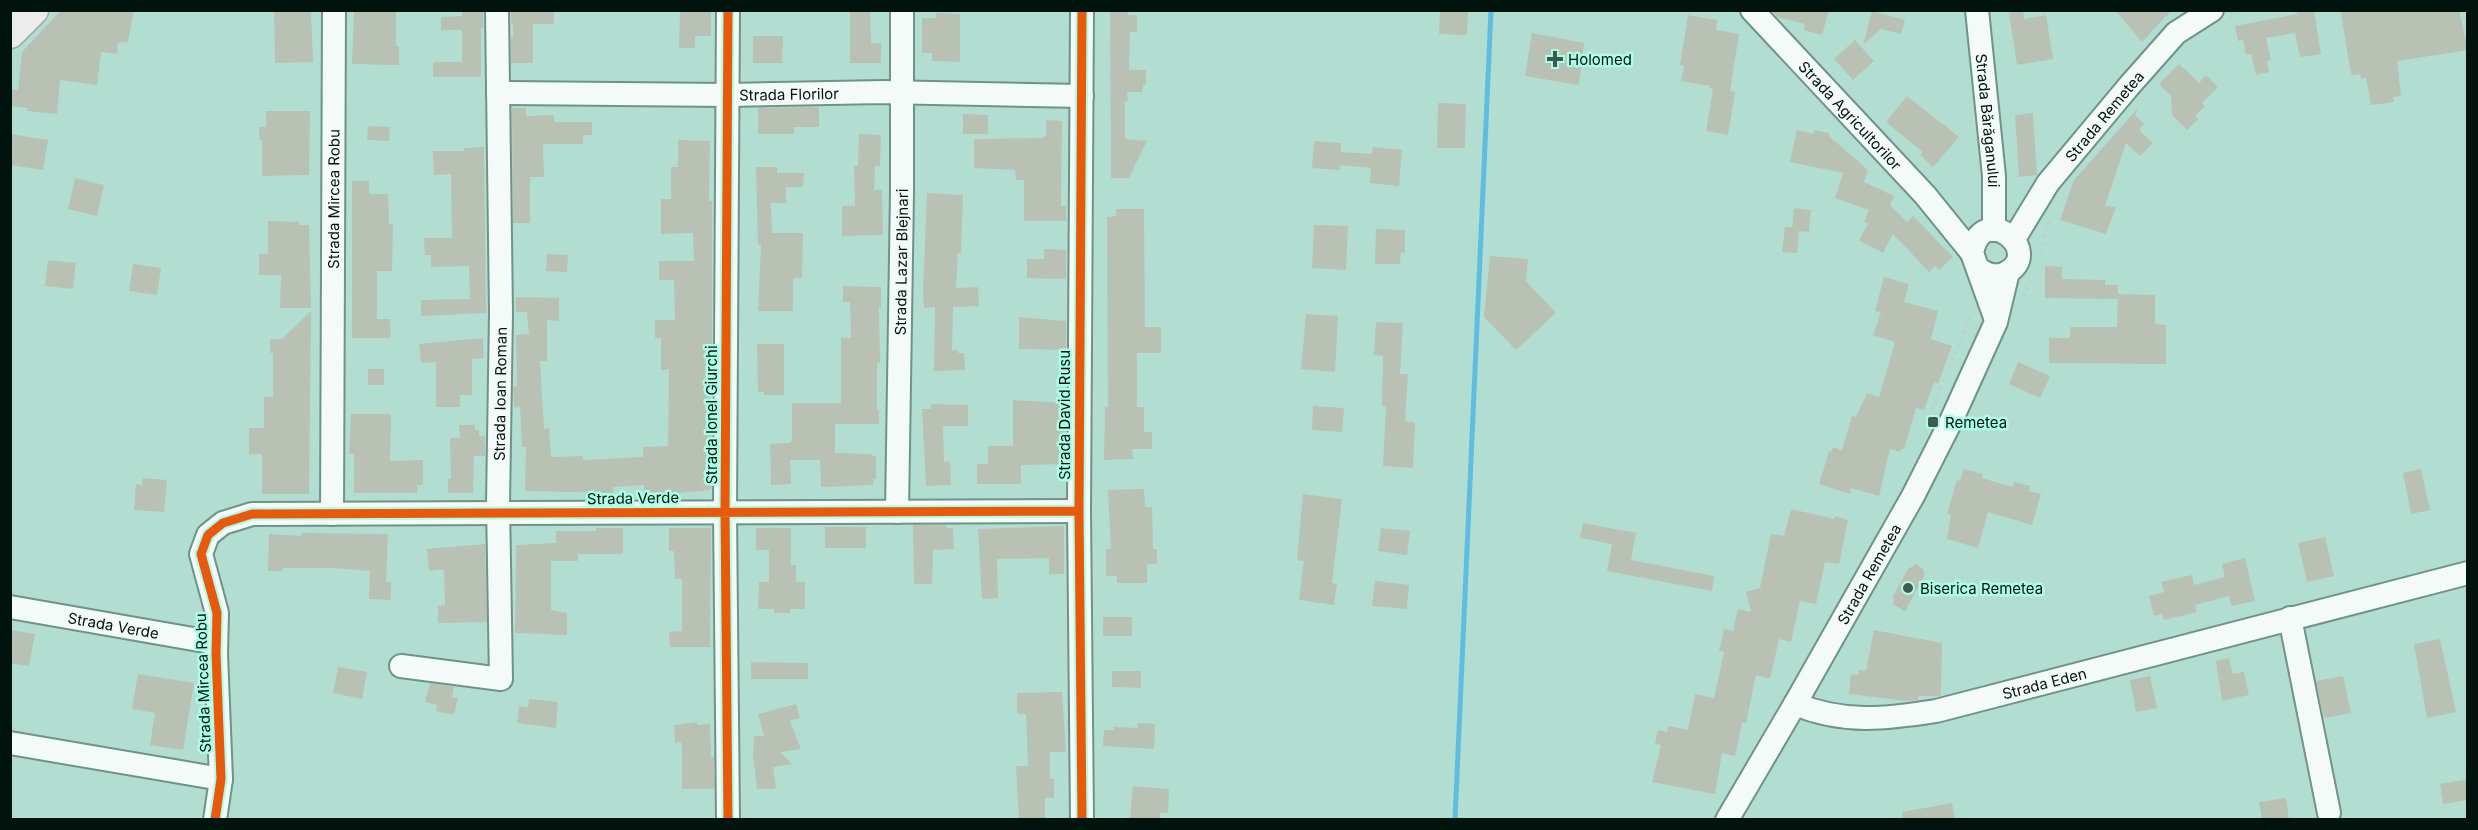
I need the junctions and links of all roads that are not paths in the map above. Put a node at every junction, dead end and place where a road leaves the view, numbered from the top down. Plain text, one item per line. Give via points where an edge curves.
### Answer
1 (33, 10) edge
2 (334, 10) edge
3 (497, 10) edge
4 (728, 10) edge
5 (902, 10) edge
6 (1082, 10) edge
7 (1752, 10) edge
8 (1977, 10) edge
9 (2212, 10) edge
10 (10, 33) edge
11 (498, 93) junction
12 (901, 93) junction
13 (728, 94) junction
14 (1082, 96) junction
15 (1948, 221) junction
16 (1997, 234) junction
17 (1976, 261) junction
18 (2008, 272) junction
19 (1996, 322) junction
20 (1078, 511) junction
21 (725, 512) junction
22 (897, 512) junction
23 (332, 514) junction
24 (499, 514) junction
25 (2467, 577) edge
26 (10, 607) edge
27 (2290, 618) junction
28 (216, 643) junction
29 (401, 666) dead end
30 (1795, 704) junction
31 (10, 742) edge
32 (221, 779) junction
33 (2329, 813) dead end
34 (215, 819) edge
35 (728, 819) edge
36 (1082, 819) edge
37 (1726, 819) edge

1 - 10 main road
2 - 23 street, Strada Mircea Robu
3 - 11 street, Strada Ioan Roman
4 - 13 street, Strada Ionel Giurchi
5 - 12 street, Strada Lazar Blejnari
6 - 14 street, Strada David Rusu
7 - 15 street, Strada Agricultorilor
8 - 16 street, Strada Bărăganului
9 - 16 street, Strada Remetea via 2176,33 2048,183
11 - 13 street, Strada Florilor
11 - 24 street, Strada Ioan Roman
12 - 13 street, Strada Florilor
12 - 14 street, Strada Florilor
12 - 22 street, Strada Lazar Blejnari
13 - 21 street, Strada Ionel Giurchi
14 - 20 street, Strada David Rusu
15 - 16 street, Strada Agricultorilor
15 - 17 street, Strada Agricultorilor
16 - 17 street via 1974,244
16 - 18 street via 2017,246 2017,261
17 - 18 street via 1993,276
17 - 19 street
18 - 19 street, Strada Remetea
19 - 30 street, Strada Remetea via 1913,496
20 - 22 street, Strada Verde
20 - 36 street, Strada David Rusu
21 - 22 street, Strada Verde
21 - 24 street, Strada Verde
21 - 35 street, Strada Ionel Giurchi
23 - 24 street, Strada Verde
23 - 28 street, Strada Mircea Robu via 252,514 223,523 208,535 201,554 217,613
24 - 29 street, Strada Ioan Roman via 501,679
25 - 27 street, Strada Eden
26 - 28 street, Strada Verde
27 - 30 street, Strada Eden via 1936,711 1849,719
27 - 33 street
28 - 32 street, Strada Mircea Robu
30 - 37 street, Strada Remetea
31 - 32 street, Strada Mircea Robu
32 - 34 street, Strada Mircea Robu

